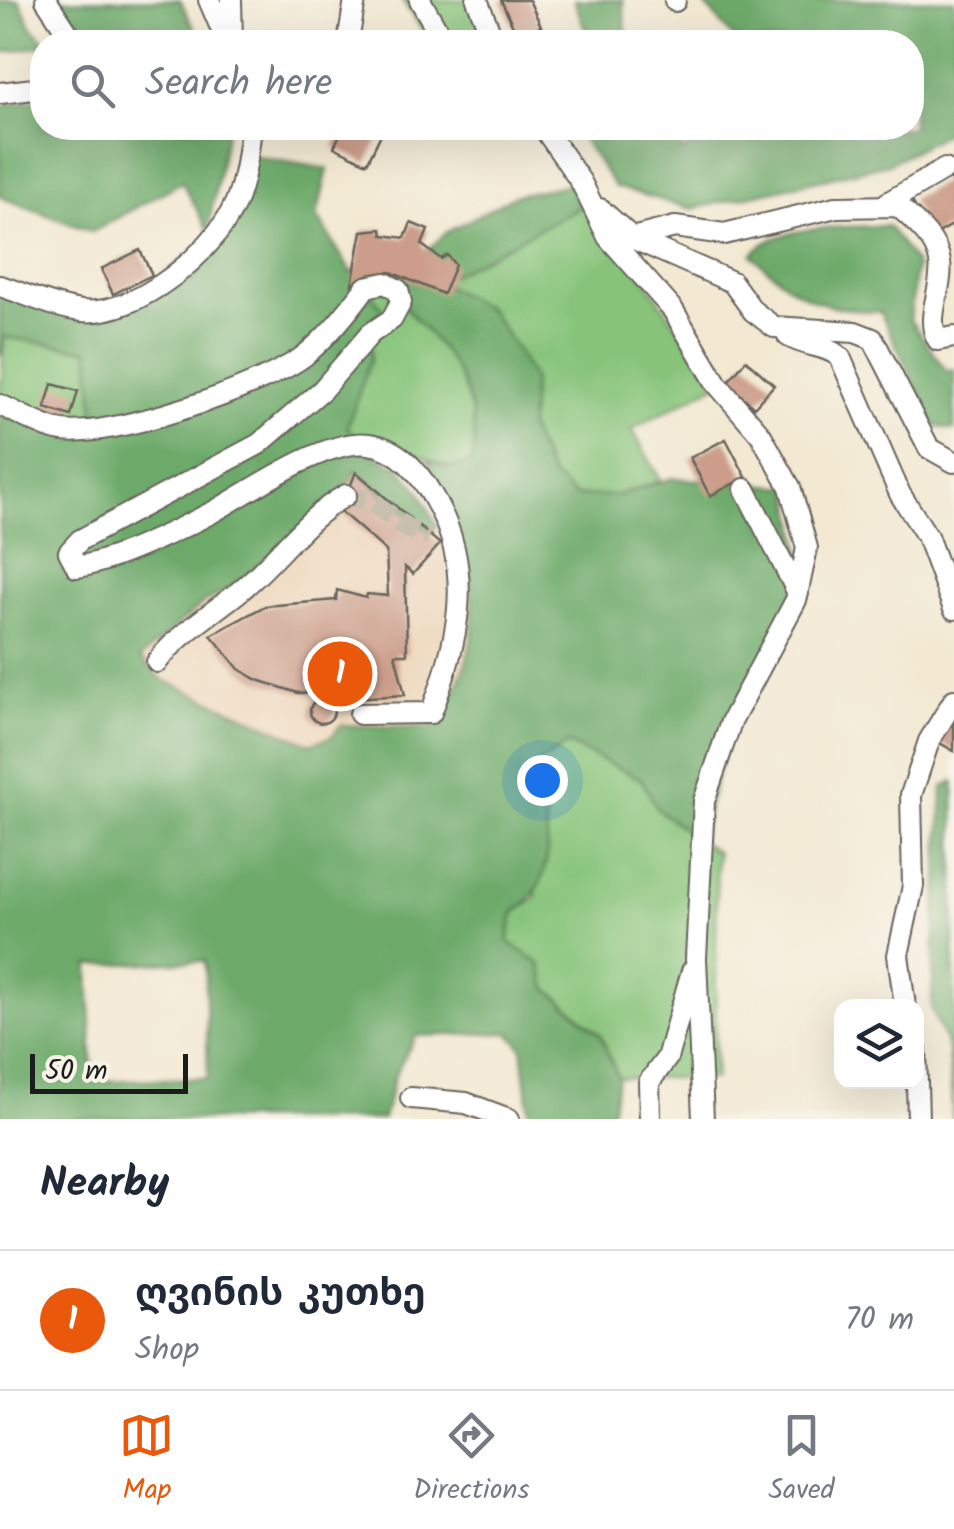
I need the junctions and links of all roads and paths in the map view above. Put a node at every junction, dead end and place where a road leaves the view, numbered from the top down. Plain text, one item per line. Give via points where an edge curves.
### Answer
1 (46, 0) edge
2 (209, 0) edge
3 (231, 0) edge
4 (355, 0) edge
5 (420, 0) edge
6 (477, 0) edge
7 (66, 30) edge
8 (224, 30) edge
9 (230, 30) edge
10 (350, 30) edge
11 (437, 30) edge
12 (489, 30) edge
13 (30, 89) edge
14 (0, 93) edge
15 (248, 140) edge
16 (552, 140) edge
17 (945, 170) dead end
18 (591, 201) junction
19 (887, 203) junction
20 (632, 238) junction
21 (0, 286) edge
22 (774, 327) junction
23 (954, 337) edge
24 (0, 405) edge
25 (954, 462) edge
26 (745, 489) dead end
27 (346, 495) dead end
28 (798, 593) junction
29 (954, 609) edge
30 (157, 662) dead end
31 (953, 702) edge
32 (360, 714) dead end
33 (696, 958) junction
34 (904, 999) edge
35 (917, 1089) edge
36 (412, 1098) dead end
37 (509, 1119) edge
38 (650, 1119) edge
39 (704, 1119) edge
40 (918, 1119) edge

1 - 7 street
2 - 8 street
3 - 9 street
4 - 10 street
5 - 11 street
6 - 12 street
13 - 14 street
15 - 21 street via 234,204 183,270 114,310 81,311 47,295
16 - 18 street
17 - 19 street
18 - 20 street
18 - 28 street via 608,237 673,310 790,487 808,548
19 - 20 street via 836,207 724,234 675,227
19 - 23 street via 922,228 940,258 932,326 938,340
20 - 22 street via 732,282
22 - 25 street via 874,339 929,448
22 - 29 street via 840,356 900,494 927,536
24 - 32 street via 58,430 96,431 168,413 302,358 366,287 398,290 401,302 392,318 259,444 69,552 78,566 98,563 350,444 390,450 428,486 439,533 460,566 460,611 431,713
26 - 28 street
27 - 30 street via 313,516 242,590
28 - 33 street via 712,773 700,841
31 - 34 street via 929,740 911,795 913,886 898,955
33 - 38 street via 668,1058 650,1082
33 - 39 street
35 - 40 street
36 - 37 street via 466,1104

